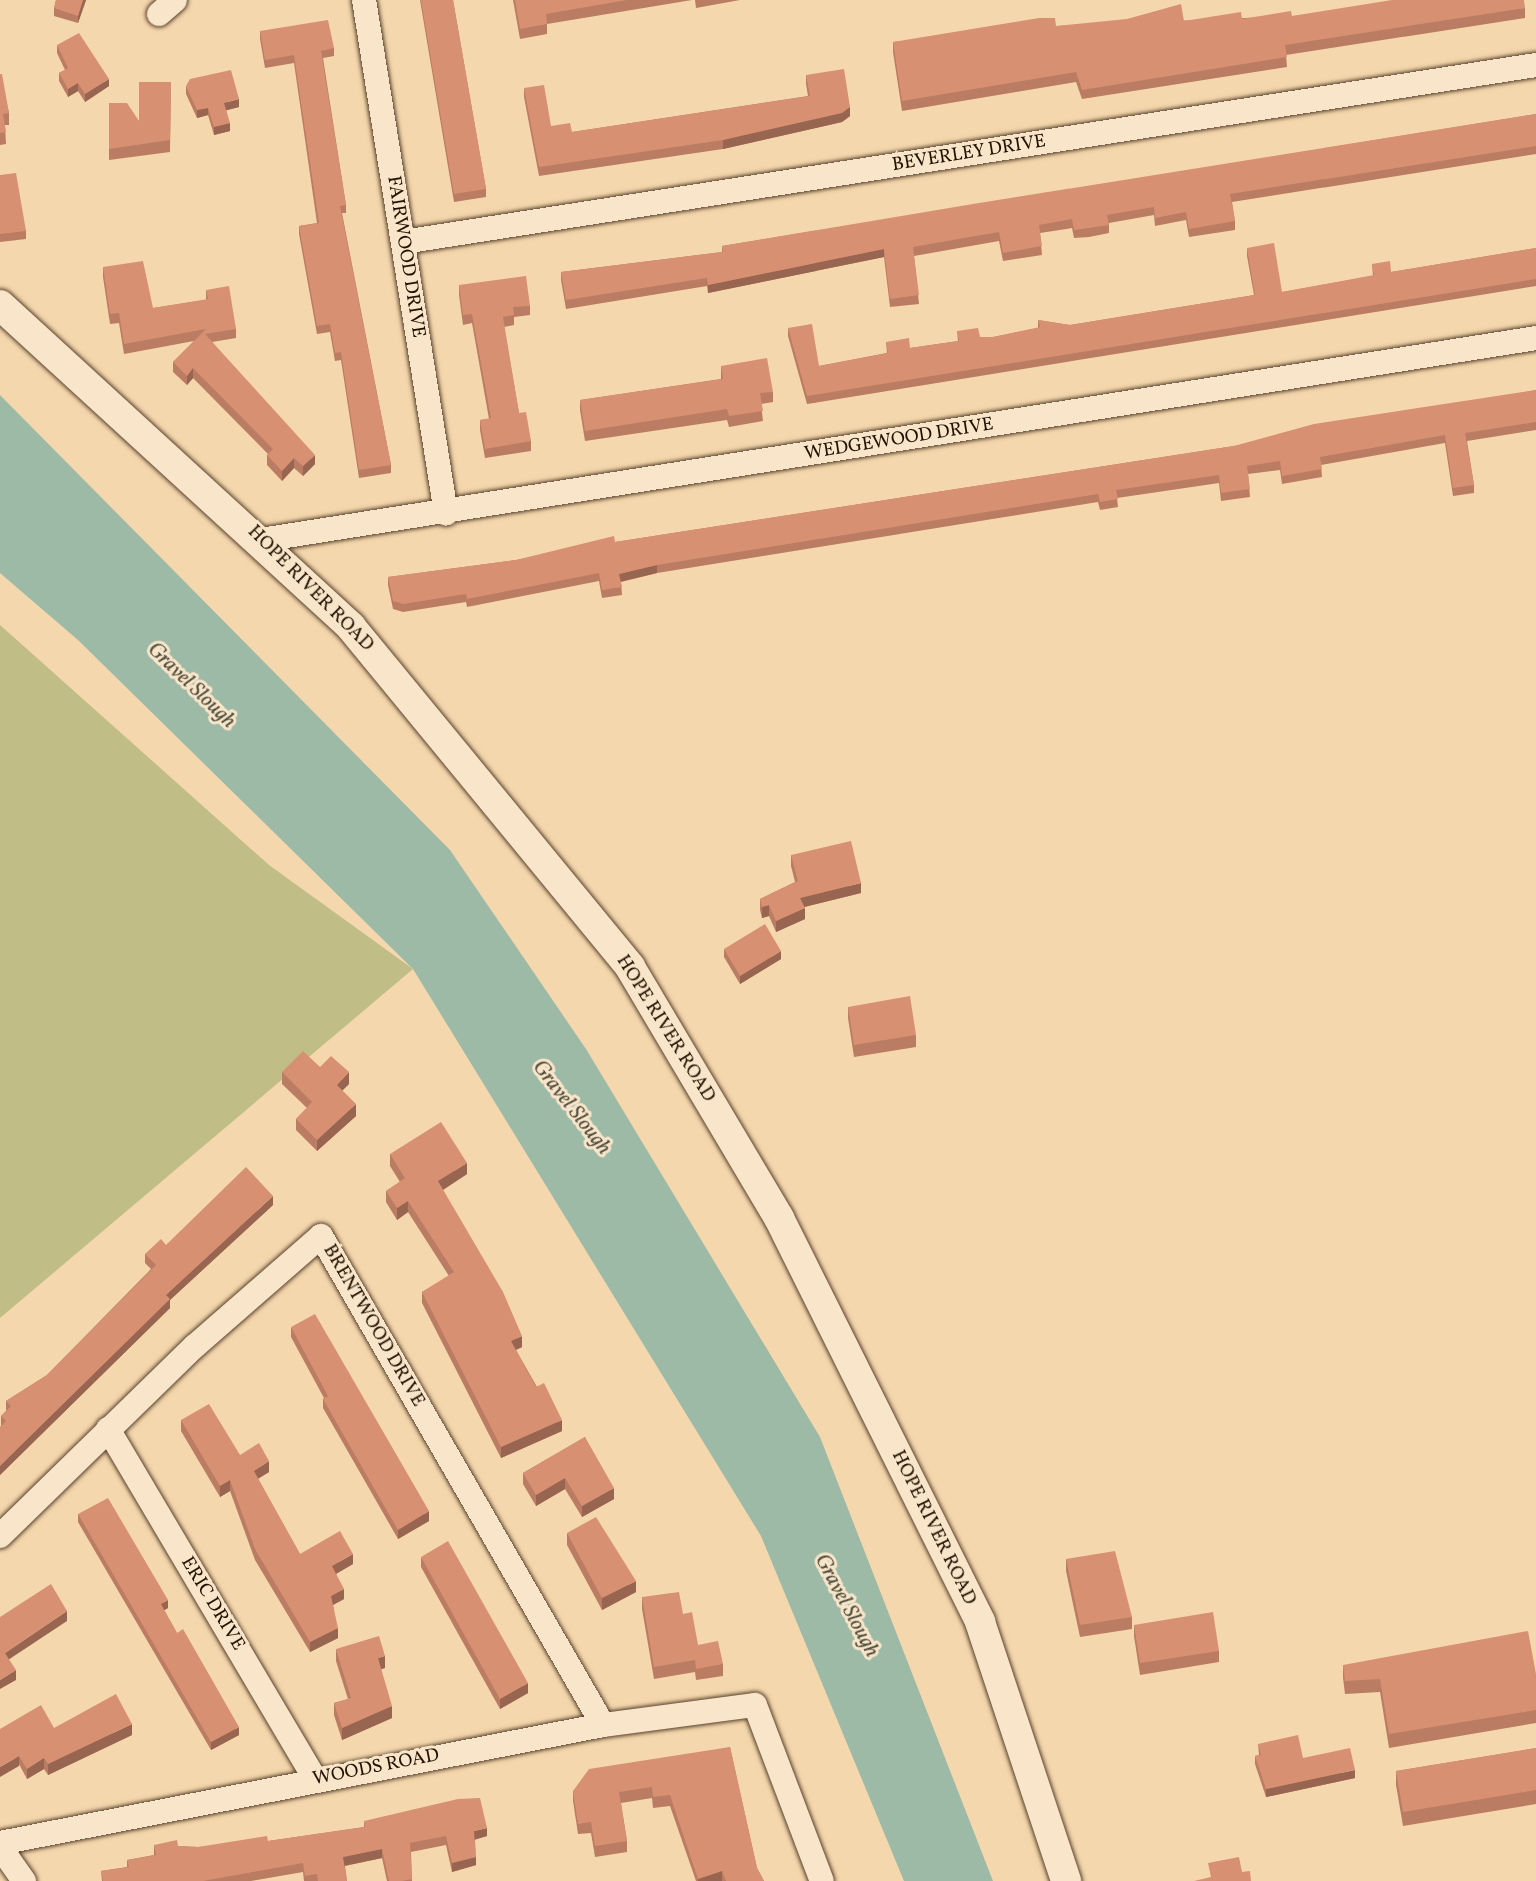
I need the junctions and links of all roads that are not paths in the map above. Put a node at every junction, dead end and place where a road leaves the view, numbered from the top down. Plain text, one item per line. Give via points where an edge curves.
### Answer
1 (365, 0) edge
2 (1536, 65) edge
3 (403, 243) junction
4 (0, 305) edge
5 (1536, 338) edge
6 (446, 513) junction
7 (261, 540) junction
8 (108, 1429) junction
9 (0, 1536) edge
10 (603, 1725) junction
11 (315, 1779) junction
12 (0, 1845) edge
13 (24, 1881) edge
14 (822, 1881) edge
15 (1066, 1881) edge

1 - 3 street, FAIRWOOD DRIVE
2 - 3 street, BEVERLEY DRIVE
3 - 6 street, FAIRWOOD DRIVE
4 - 7 street, HOPE RIVER ROAD
5 - 6 street, WEDGEWOOD DRIVE
6 - 7 street, WEDGEWOOD DRIVE
7 - 15 street, HOPE RIVER ROAD via 351,627 436,724 630,967 779,1218 980,1622
8 - 9 street, BRENTWOOD DRIVE
8 - 10 street, BRENTWOOD DRIVE via 321,1236
8 - 11 street, ERIC DRIVE
10 - 11 street, WOODS ROAD
10 - 14 street, WOODS ROAD via 755,1705
11 - 12 street, WOODS ROAD
12 - 13 street

